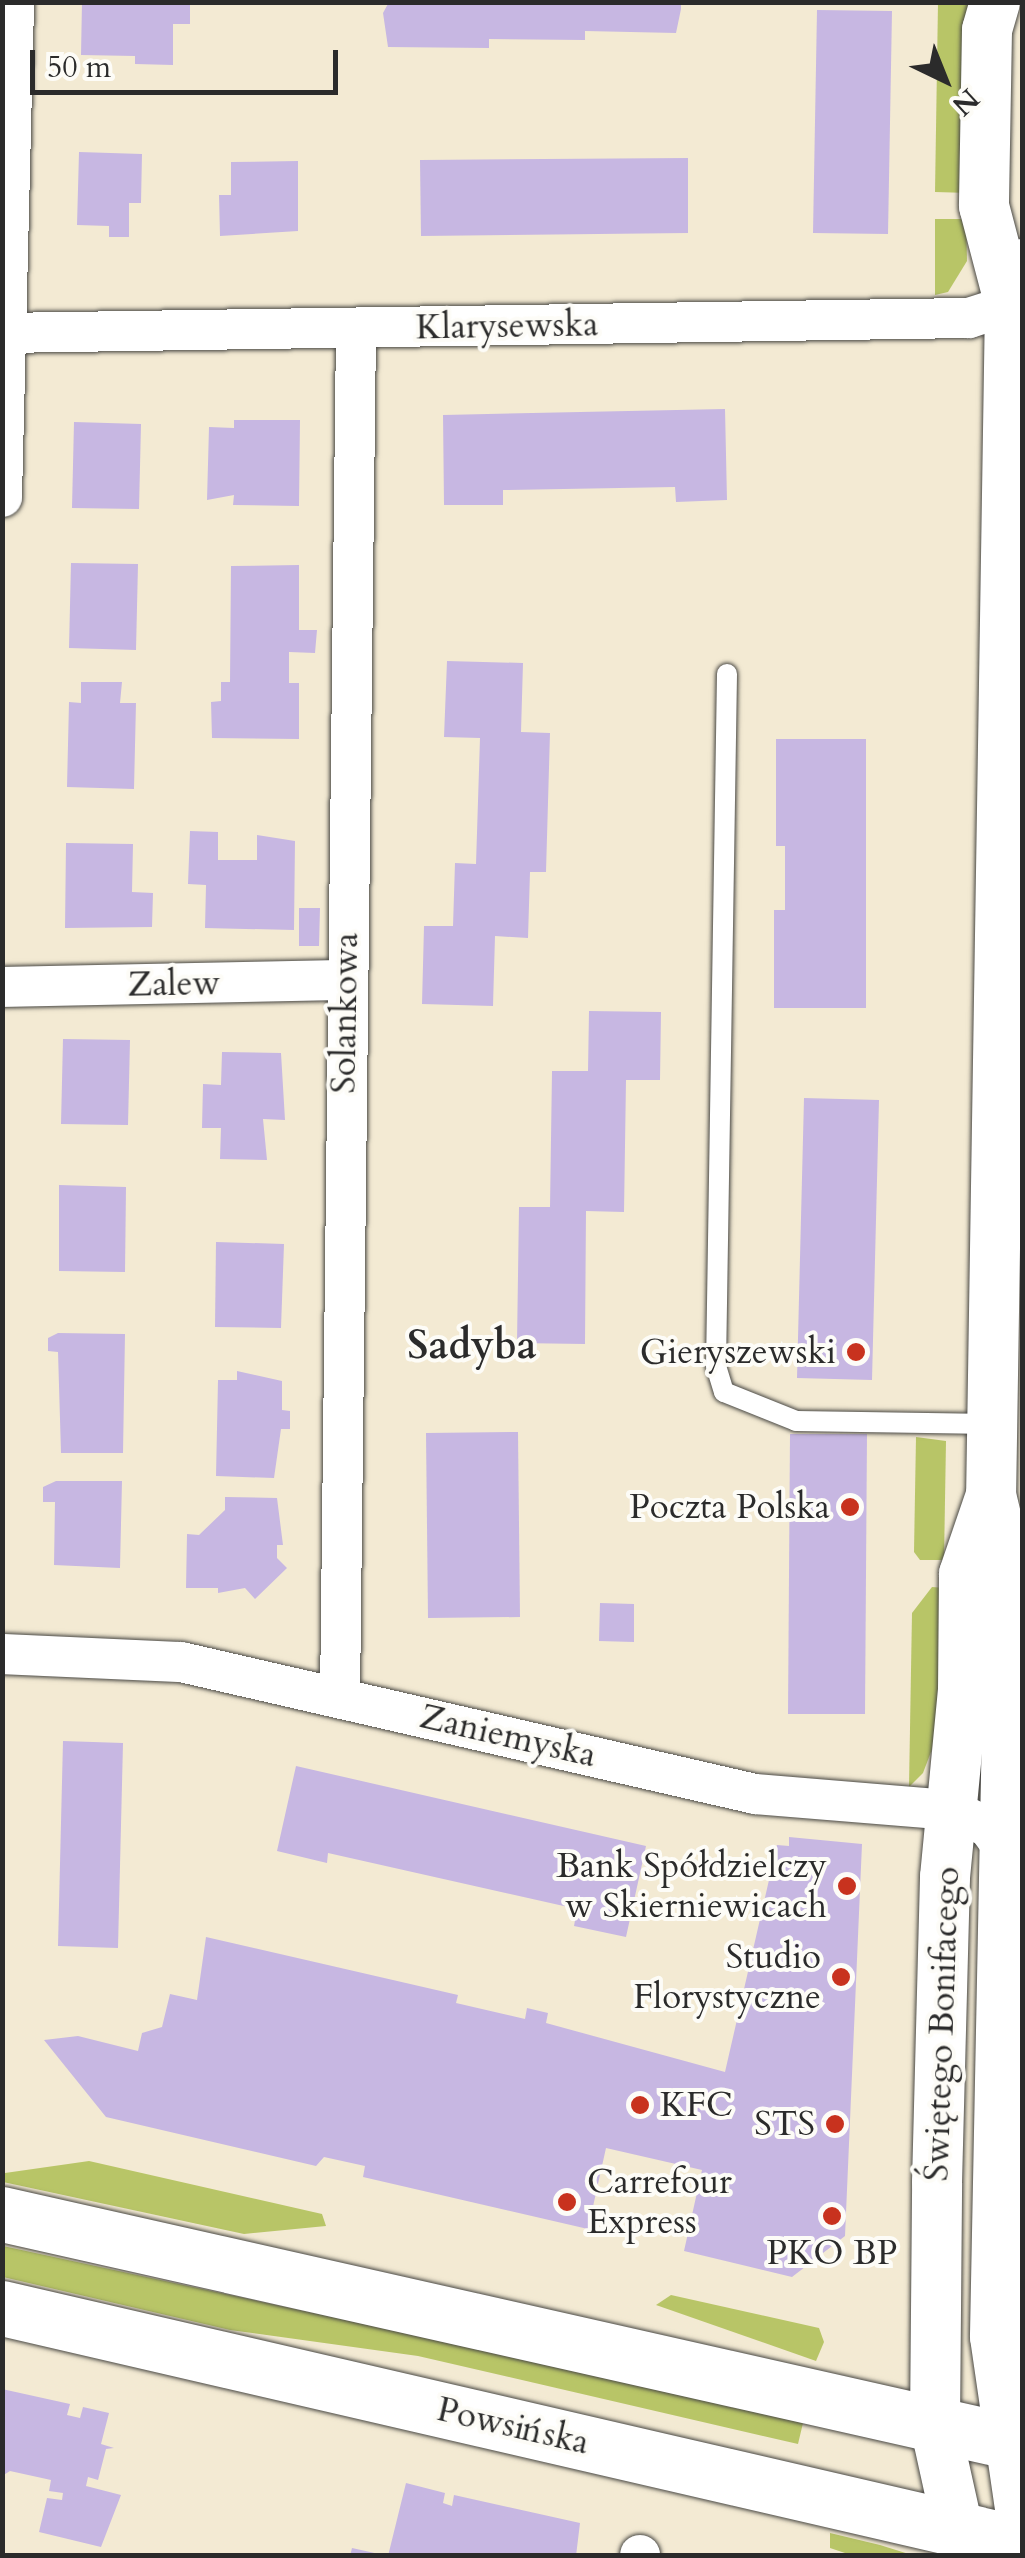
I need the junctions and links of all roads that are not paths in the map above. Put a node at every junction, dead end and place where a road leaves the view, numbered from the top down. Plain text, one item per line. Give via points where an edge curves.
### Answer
1 (14, 2) edge
2 (995, 2) edge
3 (1019, 290) edge
4 (356, 328) junction
5 (4, 332) edge
6 (2, 497) edge
7 (727, 674) dead end
8 (346, 980) junction
9 (2, 987) edge
10 (1010, 1036) edge
11 (992, 1424) junction
12 (1006, 1498) edge
13 (2, 1654) edge
14 (340, 1698) junction
15 (951, 1810) junction
16 (1001, 1846) junction
17 (1010, 2069) edge
18 (2, 2214) edge
19 (2, 2308) edge
20 (935, 2425) junction
21 (1016, 2442) edge
22 (1022, 2521) edge
23 (960, 2543) edge
24 (1022, 2544) edge

1 - 5 street
2 - 3 street, Świętego Bonifacego via 987,30 984,206
3 - 4 street, Klarysewska via 969,318
3 - 10 street, Świętego Bonifacego
4 - 5 street, Klarysewska
4 - 8 street, Solankowa
5 - 6 street
7 - 11 lane via 716,1366 724,1392 796,1422
8 - 9 street, Zalew
8 - 14 street, Solankowa
10 - 11 street, Świętego Bonifacego
11 - 12 street, Świętego Bonifacego
12 - 15 street, Świętego Bonifacego via 964,1574 963,1691
12 - 16 street, Świętego Bonifacego via 1010,1574
13 - 14 street, Zaniemyska via 181,1662
14 - 15 street, Zaniemyska via 754,1794
15 - 16 street, Zaniemyska via 988,1827
15 - 20 street, Świętego Bonifacego
16 - 17 street, Świętego Bonifacego
17 - 21 street, Świętego Bonifacego via 995,2336
18 - 20 main road
19 - 23 main road, Powsińska
20 - 21 main road
20 - 23 street, Świętego Bonifacego
21 - 22 street, Świętego Bonifacego
23 - 24 main road, Powsińska

